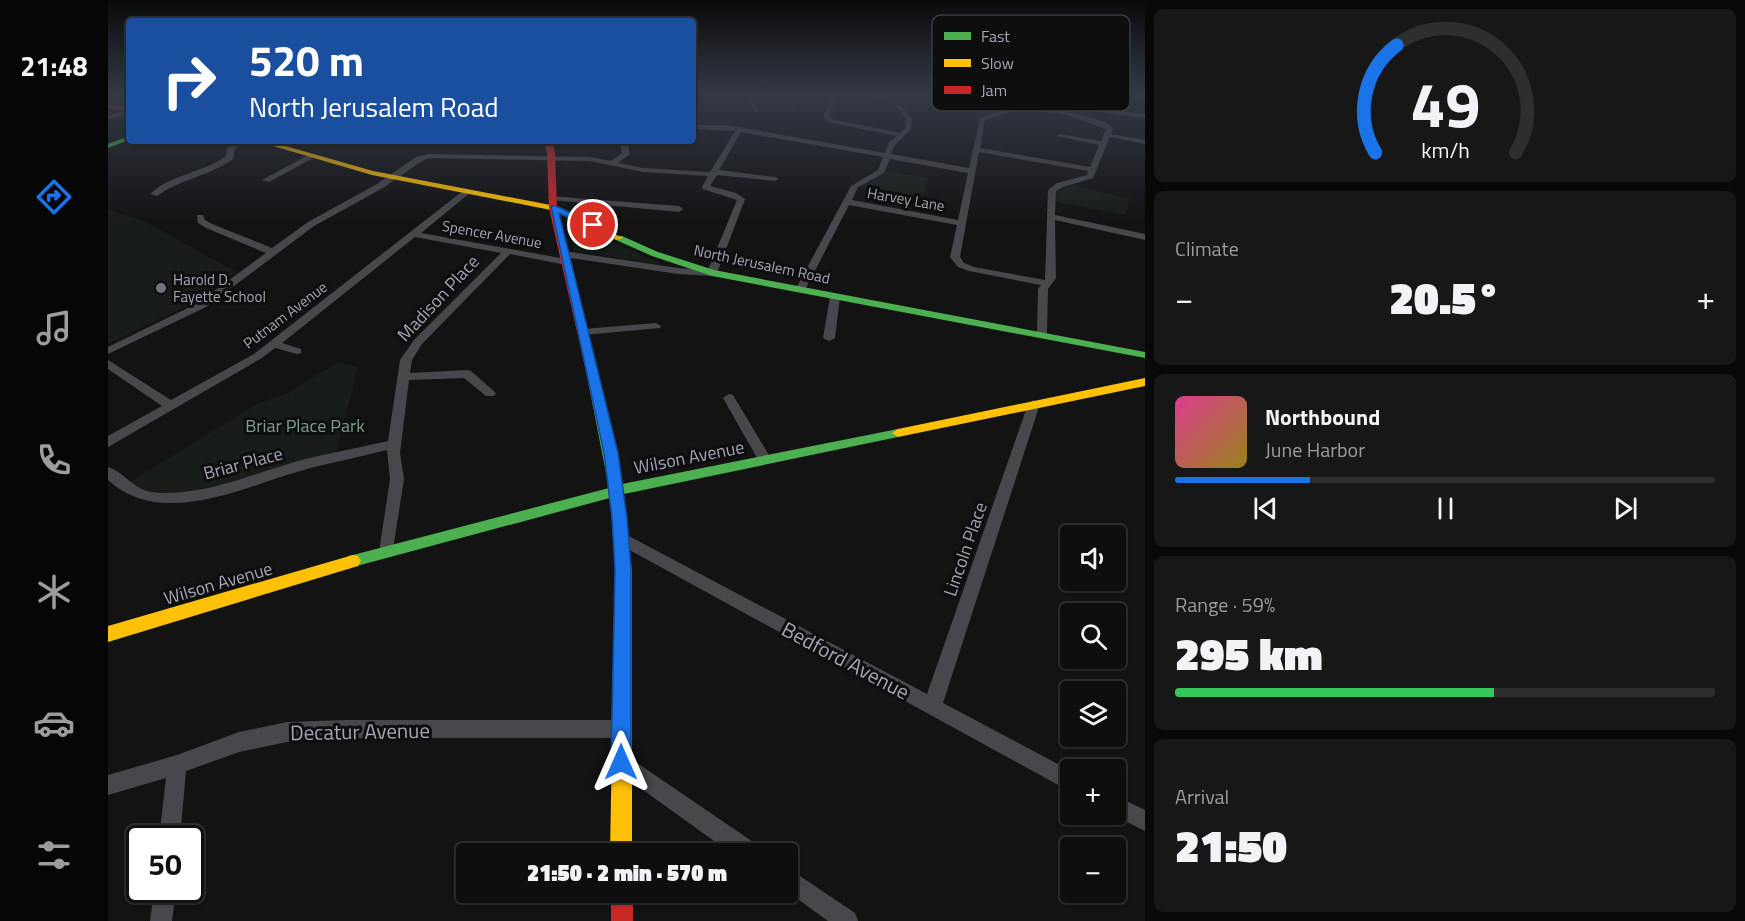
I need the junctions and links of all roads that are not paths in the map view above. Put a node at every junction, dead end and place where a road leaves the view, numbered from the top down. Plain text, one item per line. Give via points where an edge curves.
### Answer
1 (736, 136) edge
2 (772, 136) edge
3 (901, 136) edge
4 (978, 136) edge
5 (1060, 136) dead end
6 (1107, 136) edge
7 (126, 139) edge
8 (1106, 140) junction
9 (1145, 142) edge
10 (236, 144) edge
11 (271, 144) edge
12 (548, 144) edge
13 (624, 145) dead end
14 (108, 146) edge
15 (975, 149) junction
16 (313, 156) junction
17 (887, 157) junction
18 (551, 159) junction
19 (614, 163) junction
20 (1093, 170) junction
21 (970, 171) junction
22 (714, 173) junction
23 (394, 177) junction
24 (775, 179) dead end
25 (266, 180) dead end
26 (467, 192) junction
27 (154, 194) dead end
28 (847, 202) junction
29 (553, 203) junction
30 (679, 209) dead end
31 (200, 217) dead end
32 (1051, 217) junction
33 (961, 223) junction
34 (414, 234) junction
35 (1145, 237) edge
36 (273, 252) junction
37 (507, 252) junction
38 (565, 258) junction
39 (712, 273) junction
40 (1047, 284) junction
41 (800, 290) junction
42 (835, 297) junction
43 (656, 326) dead end
44 (584, 332) junction
45 (1042, 334) junction
46 (829, 338) dead end
47 (273, 344) junction
48 (108, 351) edge
49 (297, 351) dead end
50 (1145, 355) edge
51 (108, 364) edge
52 (404, 377) junction
53 (1145, 382) edge
54 (490, 393) dead end
55 (729, 398) dead end
56 (1034, 404) junction
57 (171, 406) junction
58 (108, 442) edge
59 (394, 444) junction
60 (765, 460) junction
61 (108, 472) edge
62 (616, 491) junction
63 (620, 538) junction
64 (387, 552) junction
65 (108, 634) edge
66 (932, 707) junction
67 (621, 729) junction
68 (621, 762) junction
69 (177, 765) junction
70 (1060, 776) edge
71 (108, 785) edge
72 (1126, 811) edge
73 (1145, 821) edge
74 (171, 825) edge
75 (621, 843) edge
76 (735, 843) edge
77 (798, 886) edge
78 (163, 903) edge
79 (622, 903) edge
80 (161, 921) edge
81 (622, 921) edge
82 (847, 921) edge

1 - 22 street
2 - 17 street
3 - 17 street via 892,144
4 - 15 street
5 - 8 street
6 - 8 street
7 - 14 main road
8 - 9 street
8 - 20 street
10 - 27 street via 230,156 218,165
11 - 16 main road, North Jerusalem Road
12 - 18 main road
13 - 19 street via 626,154
15 - 20 street
15 - 21 street
16 - 23 main road, North Jerusalem Road
16 - 25 street
17 - 21 street
17 - 28 street via 881,171 857,184
18 - 19 street
18 - 23 street via 429,156
18 - 29 main road
19 - 22 street via 643,170
20 - 32 street via 1087,178 1052,190
21 - 33 street
22 - 24 street
22 - 39 street via 707,189 741,199
23 - 26 main road, North Jerusalem Road
23 - 36 street via 311,224
26 - 29 main road, North Jerusalem Road
26 - 34 street, Putnam Avenue
28 - 33 street, Harvey Lane
28 - 41 street
29 - 30 street
29 - 38 main road
29 - 39 main road, North Jerusalem Road via 655,254
31 - 36 street via 209,226
32 - 35 street
32 - 40 street via 1051,278
33 - 40 street via 955,257 961,265
34 - 37 street, Spencer Avenue
34 - 47 street, Putnam Avenue
36 - 48 street via 202,305
37 - 38 street, Spencer Avenue
37 - 52 street, Madison Place via 418,342 406,360
38 - 39 street, Spencer Avenue
38 - 44 main road
39 - 41 main road, North Jerusalem Road
40 - 45 street via 1042,300
41 - 42 main road, North Jerusalem Road
42 - 45 main road, North Jerusalem Road
42 - 46 street
43 - 44 street
44 - 62 main road
45 - 50 main road, North Jerusalem Road
47 - 49 street
47 - 57 street, Putnam Avenue
51 - 57 street
52 - 54 street via 467,374
52 - 59 street, Madison Place
53 - 56 main road, Wilson Avenue
55 - 60 street
56 - 60 main road, Wilson Avenue
56 - 66 street, Lincoln Place
57 - 58 street, Putnam Avenue
59 - 61 street, Briar Place via 171,498 151,498 133,492
59 - 64 street, Madison Place via 397,479
60 - 62 main road, Wilson Avenue
62 - 63 main road
62 - 64 main road, Wilson Avenue
63 - 66 street, Bedford Avenue
63 - 67 main road
64 - 65 main road, Wilson Avenue
66 - 70 street, Bedford Avenue
67 - 68 main road
67 - 69 street, Decatur Avenue via 287,732 239,742
68 - 75 main road
68 - 76 street
69 - 71 street, Decatur Avenue
69 - 74 street
72 - 73 street
77 - 82 street
78 - 80 street
79 - 81 main road

